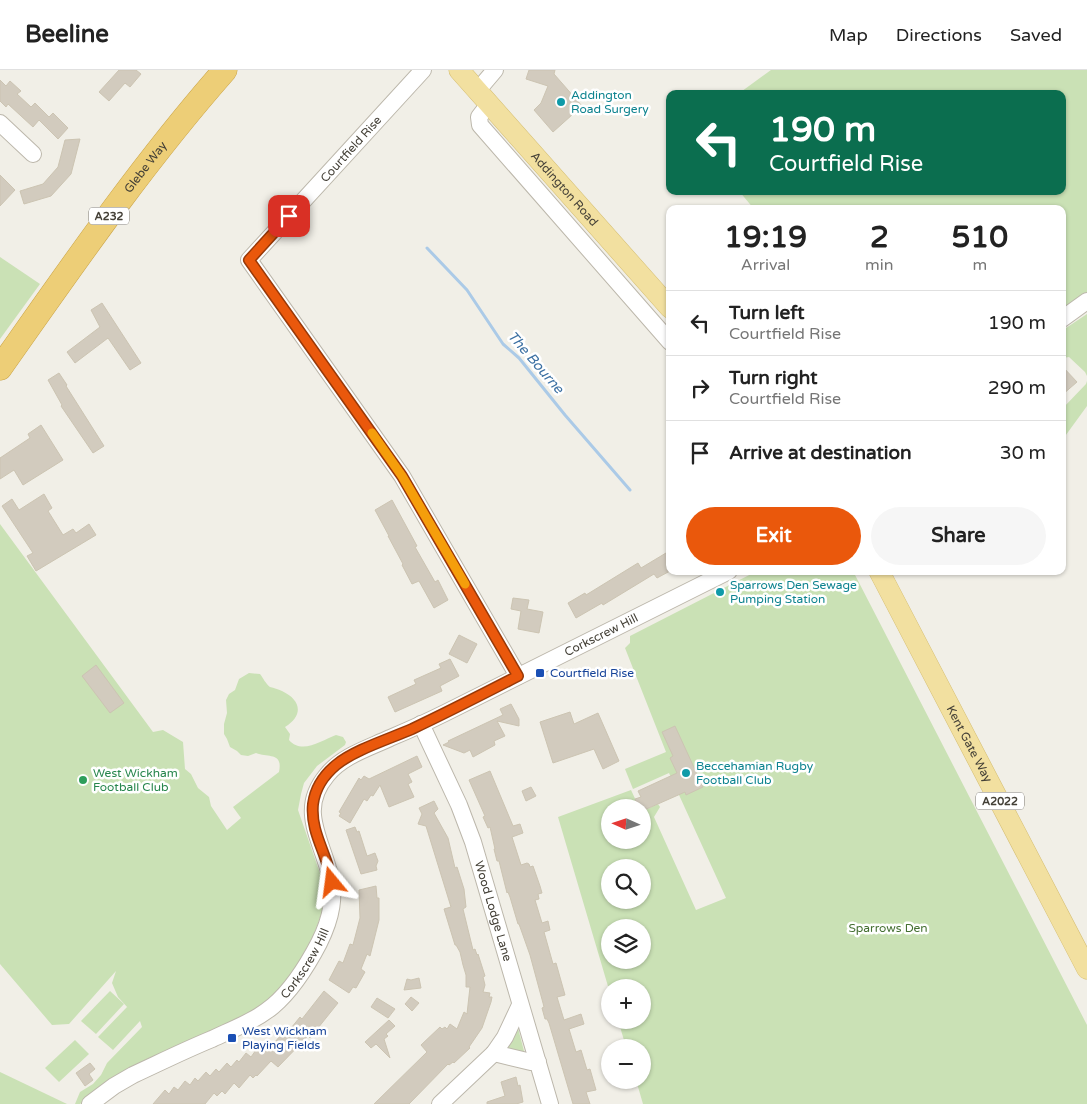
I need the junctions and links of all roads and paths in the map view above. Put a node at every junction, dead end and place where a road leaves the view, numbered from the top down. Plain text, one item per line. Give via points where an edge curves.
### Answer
1 (225, 70) edge
2 (423, 70) edge
3 (459, 70) edge
4 (495, 70) edge
5 (483, 97) junction
6 (0, 124) edge
7 (32, 154) dead end
8 (1087, 301) edge
9 (666, 303) edge
10 (1066, 316) edge
11 (666, 337) edge
12 (0, 368) edge
13 (721, 575) edge
14 (881, 575) edge
15 (518, 676) junction
16 (421, 724) junction
17 (1087, 969) edge
18 (520, 1004) junction
19 (494, 1053) junction
20 (538, 1062) junction
21 (90, 1104) edge
22 (440, 1104) edge
23 (550, 1104) edge

1 - 12 highway, Glebe Way / A232 via 129,189
2 - 15 street, Courtfield Rise via 249,260 402,476
3 - 5 main road, Addington Road
4 - 5 street
5 - 9 main road, Addington Road
5 - 11 street via 480,124
6 - 7 street
8 - 10 street
13 - 15 street, Corkscrew Hill
14 - 17 main road, Kent Gate Way / A2022
15 - 16 street, Corkscrew Hill
16 - 18 street, Wood Lodge Lane via 473,842
16 - 21 street, Corkscrew Hill via 341,762 319,786 313,821 331,878 332,906 312,956 283,996 250,1021 133,1075
18 - 19 street
18 - 20 street, Wood Lodge Lane
19 - 20 street
19 - 22 street
20 - 23 street, Wood Lodge Lane

